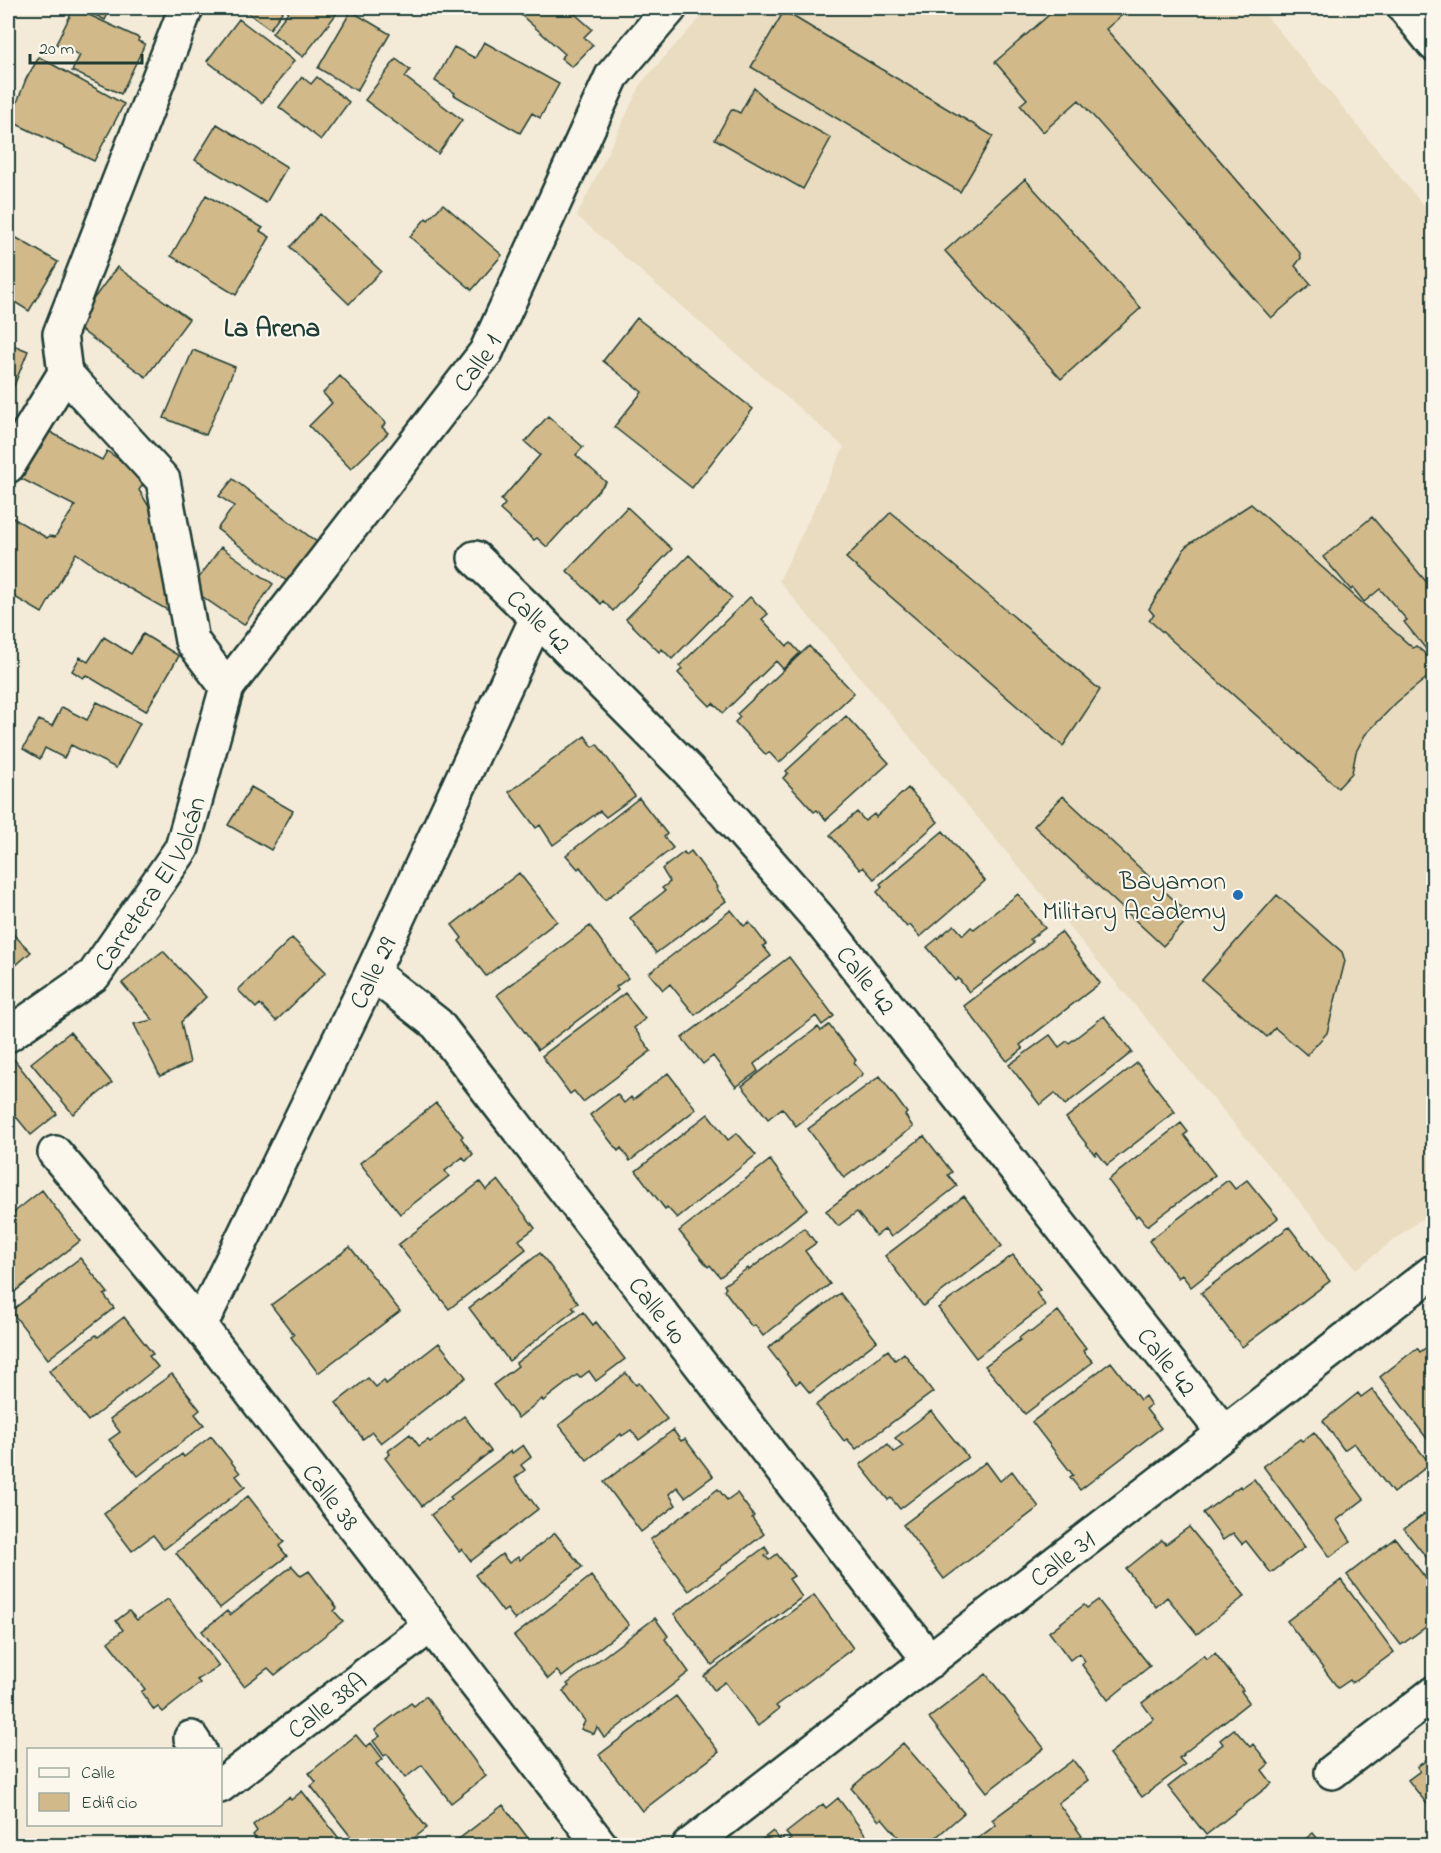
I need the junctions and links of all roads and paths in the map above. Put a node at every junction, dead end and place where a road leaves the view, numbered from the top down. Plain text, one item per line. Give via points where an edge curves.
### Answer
1 (186, 8) edge
2 (670, 8) edge
3 (1406, 8) edge
4 (1434, 44) edge
5 (65, 373) junction
6 (8, 466) edge
7 (475, 558) dead end
8 (537, 618) junction
9 (227, 687) junction
10 (372, 973) junction
11 (8, 1035) edge
12 (56, 1153) dead end
13 (1434, 1270) edge
14 (200, 1326) junction
15 (1224, 1433) junction
16 (431, 1625) junction
17 (930, 1661) junction
18 (1434, 1693) edge
19 (1332, 1772) dead end
20 (222, 1782) edge
21 (600, 1845) edge
22 (689, 1845) edge

1 - 5 main road via 60,333
2 - 9 main road, Calle 1 via 612,76 486,352
3 - 4 main road
5 - 6 main road
5 - 9 main road via 163,480 192,641
7 - 8 main road, Calle 42
8 - 10 main road, Calle 29
8 - 15 main road, Calle 42 via 689,771 819,919
9 - 11 main road, Carretera El Volcán via 182,848 94,975
10 - 14 main road, Calle 29
10 - 17 main road, Calle 40 via 437,1024
12 - 14 main road, Calle 38
13 - 15 main road, Calle 31
14 - 16 main road, Calle 38
15 - 17 main road, Calle 31
16 - 20 main road, Calle 38A
16 - 21 main road, Calle 38
17 - 22 main road, Calle 31
18 - 19 main road

